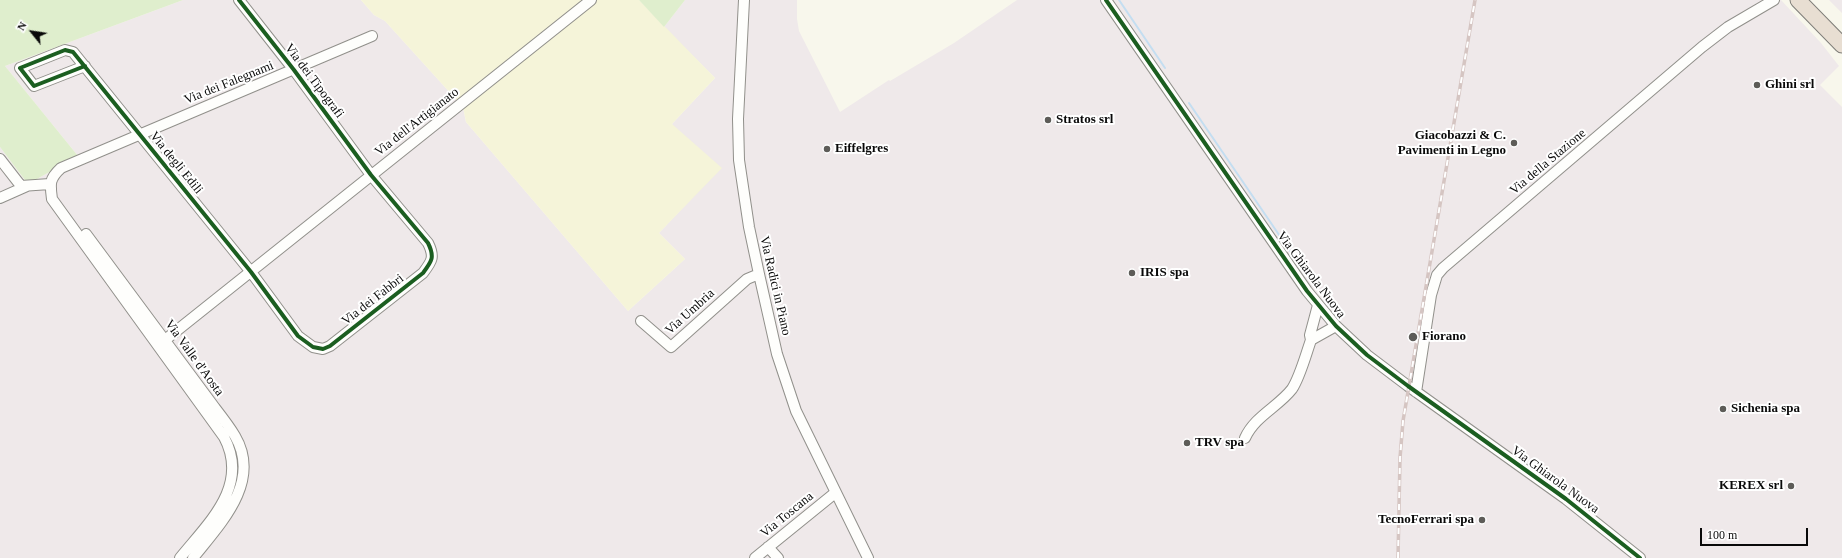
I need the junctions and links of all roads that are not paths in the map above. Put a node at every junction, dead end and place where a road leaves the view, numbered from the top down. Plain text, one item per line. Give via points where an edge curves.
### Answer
1 (239, 0) edge
2 (591, 0) edge
3 (1106, 0) edge
4 (1798, 0) edge
5 (1811, 0) edge
6 (1772, 1) edge
7 (742, 2) edge
8 (1842, 31) edge
9 (372, 36) dead end
10 (1842, 45) edge
11 (85, 66) junction
12 (294, 70) junction
13 (139, 134) junction
14 (0, 159) edge
15 (372, 175) junction
16 (50, 184) junction
17 (29, 185) junction
18 (0, 198) edge
19 (251, 272) junction
20 (759, 274) junction
21 (1318, 305) junction
22 (640, 321) dead end
23 (1336, 326) junction
24 (165, 340) junction
25 (1311, 340) junction
26 (1416, 392) junction
27 (1245, 438) dead end
28 (836, 492) junction
29 (768, 547) junction
30 (180, 558) edge
31 (193, 558) edge
32 (755, 558) edge
33 (778, 558) edge
34 (868, 558) edge
35 (1640, 558) edge

1 - 12 street, Via dei Tipografi
2 - 15 street, Via dell'Artigianato
3 - 21 street, Via Ghiarola Nuova
4 - 10 highway
5 - 8 highway
6 - 26 street, Via della Stazione via 1728,27 1702,47 1442,268 1431,295
7 - 20 street, Via Radici in Piano via 739,160
9 - 12 street, Via dei Falegnami
11 - 11 street, Via degli Edili via 73,52 65,50 20,68 34,86
11 - 13 street, Via degli Edili
12 - 13 street, Via dei Falegnami
12 - 15 street, Via dei Tipografi
13 - 16 street via 61,168 53,175
13 - 19 street, Via degli Edili
14 - 17 street via 21,186
15 - 19 street, Via dell'Artigianato
15 - 19 street, Via dei Fabbri via 430,247 432,262 423,273 323,349 313,347 298,336
16 - 17 street
16 - 24 street, Via Valle d'Aosta
16 - 30 street, Via Valle d'Aosta via 52,199 224,437 230,450 233,473 228,492 214,515
17 - 18 street
19 - 24 street, Via dell'Artigianato
20 - 22 street, Via Umbria via 747,279 671,347
20 - 28 street, Via Radici in Piano via 777,354 796,411
21 - 23 street, Via Ghiarola Nuova
21 - 25 street
23 - 25 street
23 - 26 street, Via Ghiarola Nuova via 1367,355
24 - 31 street, Via Valle d'Aosta via 236,437 243,457 243,477 235,501
25 - 27 street via 1292,389 1250,428
26 - 35 street, Via Ghiarola Nuova via 1566,499
28 - 29 street, Via Toscana
28 - 34 street, Via Radici in Piano
29 - 32 street, Via Toscana
29 - 33 street

